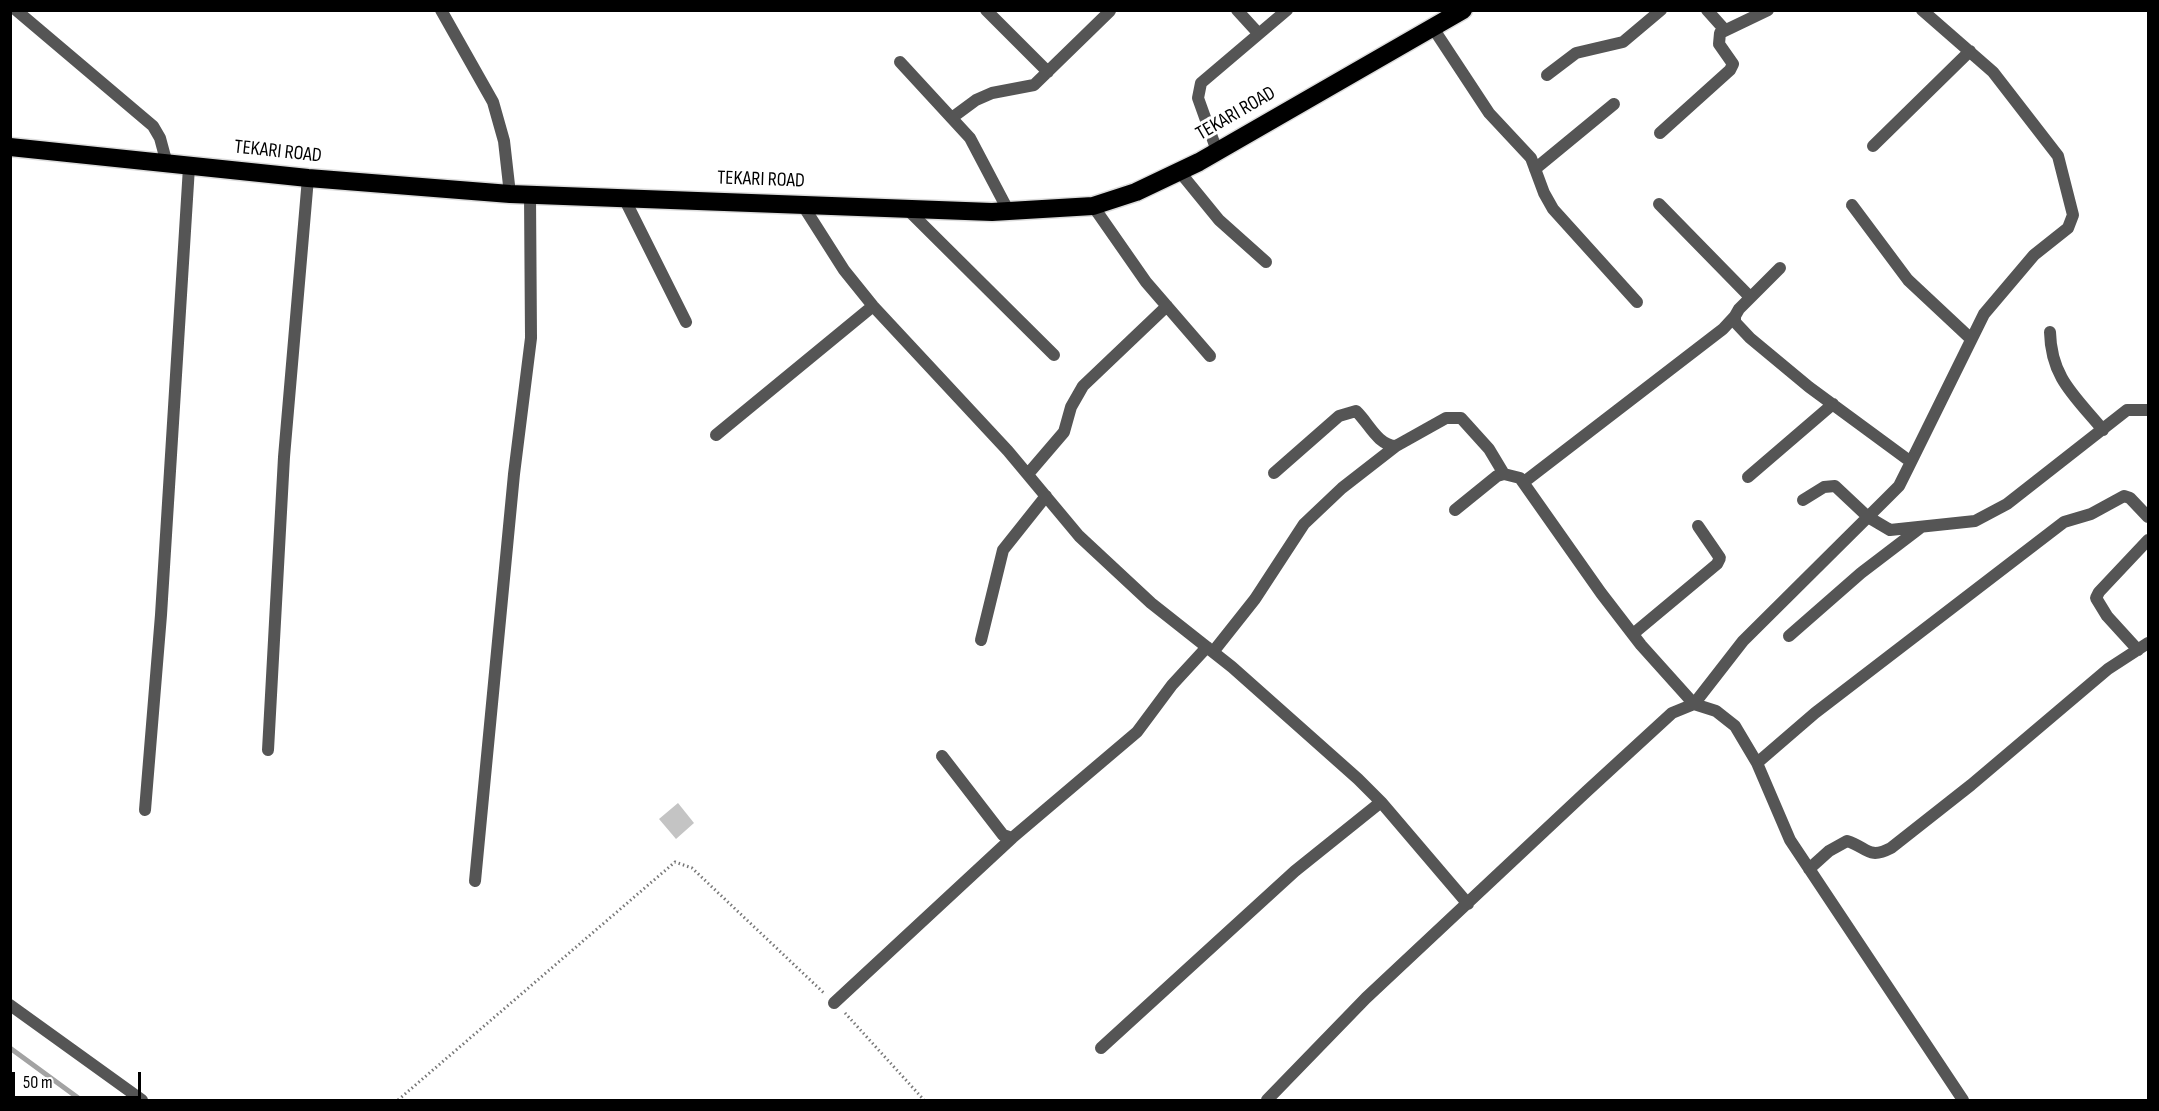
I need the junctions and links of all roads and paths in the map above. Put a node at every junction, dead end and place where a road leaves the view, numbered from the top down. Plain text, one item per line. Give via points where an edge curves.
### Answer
1 (16, 10) edge
2 (441, 10) edge
3 (986, 10) edge
4 (1237, 10) edge
5 (1287, 10) edge
6 (1463, 10) edge
7 (1661, 10) edge
8 (1707, 10) edge
9 (1768, 10) edge
10 (1922, 10) edge
11 (1110, 11) edge
12 (1433, 28) junction
13 (1724, 29) junction
14 (1258, 33) junction
15 (1970, 51) junction
16 (900, 62) dead end
17 (1048, 72) junction
18 (1547, 75) dead end
19 (1614, 104) dead end
20 (953, 117) junction
21 (1660, 133) dead end
22 (1873, 146) dead end
23 (10, 147) edge
24 (1217, 151) junction
25 (167, 164) junction
26 (189, 167) junction
27 (1535, 169) junction
28 (1179, 171) junction
29 (308, 178) junction
30 (510, 194) junction
31 (530, 195) junction
32 (624, 200) junction
33 (801, 204) junction
34 (1659, 204) dead end
35 (1852, 205) dead end
36 (1093, 206) junction
37 (906, 208) junction
38 (1009, 212) junction
39 (1266, 262) dead end
40 (1780, 268) dead end
41 (1750, 297) junction
42 (1637, 302) dead end
43 (873, 306) junction
44 (1167, 306) junction
45 (1735, 316) junction
46 (686, 322) dead end
47 (2050, 332) dead end
48 (1970, 338) junction
49 (1054, 355) dead end
50 (1210, 356) dead end
51 (1833, 404) junction
52 (2148, 410) edge
53 (2103, 430) junction
54 (716, 435) dead end
55 (1396, 446) junction
56 (1911, 462) junction
57 (1274, 473) dead end
58 (1028, 474) junction
59 (1504, 474) junction
60 (1748, 477) dead end
61 (1524, 482) junction
62 (1046, 496) junction
63 (1803, 500) dead end
64 (1455, 510) dead end
65 (1868, 517) junction
66 (2148, 517) edge
67 (1698, 526) dead end
68 (1921, 527) junction
69 (2148, 540) edge
70 (1633, 634) junction
71 (1789, 636) dead end
72 (981, 640) dead end
73 (2143, 646) edge
74 (1210, 649) junction
75 (1694, 704) junction
76 (268, 750) dead end
77 (942, 756) dead end
78 (1757, 763) junction
79 (1381, 802) junction
80 (145, 810) dead end
81 (1012, 838) junction
82 (1809, 869) junction
83 (476, 881) dead end
84 (1468, 903) junction
85 (834, 1003) junction
86 (10, 1005) edge
87 (1101, 1048) dead end
88 (142, 1101) edge
89 (398, 1101) edge
90 (924, 1101) edge
91 (1268, 1101) edge
92 (1963, 1101) edge

1 - 25 street via 153,126
2 - 30 street via 493,102 504,141
3 - 17 street
4 - 14 street
5 - 14 street
6 - 12 highway, TEKARI ROAD
7 - 18 street via 1623,42 1576,52
8 - 13 street
9 - 13 street
10 - 15 street
11 - 17 street
12 - 24 highway, TEKARI ROAD
12 - 27 street via 1482,104 1527,152
13 - 21 street via 1718,39 1731,58 1730,70
14 - 24 street via 1206,76 1198,90
15 - 22 street
15 - 48 street via 2009,90 2058,156 2073,214 2068,228 2034,255 2008,283
16 - 20 street
17 - 20 street via 1026,88 976,100
19 - 27 street
20 - 38 street via 981,155
23 - 25 highway, TEKARI ROAD
24 - 28 highway, TEKARI ROAD
25 - 26 highway, TEKARI ROAD
26 - 29 highway, TEKARI ROAD
26 - 80 street
27 - 42 street via 1553,209
28 - 36 highway, TEKARI ROAD via 1136,192
28 - 39 street via 1219,220
29 - 30 highway, TEKARI ROAD
29 - 76 street via 284,458
30 - 31 highway, TEKARI ROAD
31 - 32 highway, TEKARI ROAD
31 - 83 street via 531,338 513,485
32 - 33 highway, TEKARI ROAD
32 - 46 street
33 - 37 highway, TEKARI ROAD
33 - 43 street
34 - 41 street
35 - 48 street via 1908,280
36 - 38 highway, TEKARI ROAD
36 - 44 street
37 - 38 highway, TEKARI ROAD
37 - 49 street
40 - 41 street
41 - 45 street
43 - 54 street
43 - 58 street
44 - 50 street
44 - 58 street via 1083,386 1071,407 1065,432
45 - 51 street via 1735,322 1750,338
45 - 61 street
47 - 53 street via 2050,354 2056,371
48 - 56 street
51 - 56 street
51 - 60 street
52 - 53 street via 2127,410
53 - 68 street via 2046,476 1984,518
55 - 57 street via 1388,446 1356,411 1349,411
55 - 59 street via 1446,418 1461,418 1489,449
55 - 74 street via 1304,524 1255,599
56 - 65 street via 1899,486
58 - 62 street
59 - 61 street
59 - 64 street
61 - 70 street via 1569,550
62 - 72 street via 1003,550
62 - 74 street via 1105,563
63 - 65 street via 1824,487 1835,486
65 - 68 street via 1890,530
65 - 75 street via 1743,641
66 - 78 street via 2124,496 2091,514 2064,522 1815,713
67 - 70 street via 1718,552 1717,564
68 - 71 street
69 - 73 street via 2096,598 2098,605
70 - 75 street
73 - 82 street via 2108,669 1891,848 1871,853 1847,841
74 - 79 street
74 - 81 street via 1172,686 1137,732
75 - 78 street via 1716,711 1735,726
75 - 84 street via 1672,713
77 - 81 street via 1003,835
78 - 82 street via 1790,840
79 - 84 street
79 - 87 street via 1294,872
81 - 85 street
82 - 92 street
84 - 91 street via 1366,998
85 - 89 path via 692,868 675,862
85 - 90 path via 862,1029
86 - 88 street

